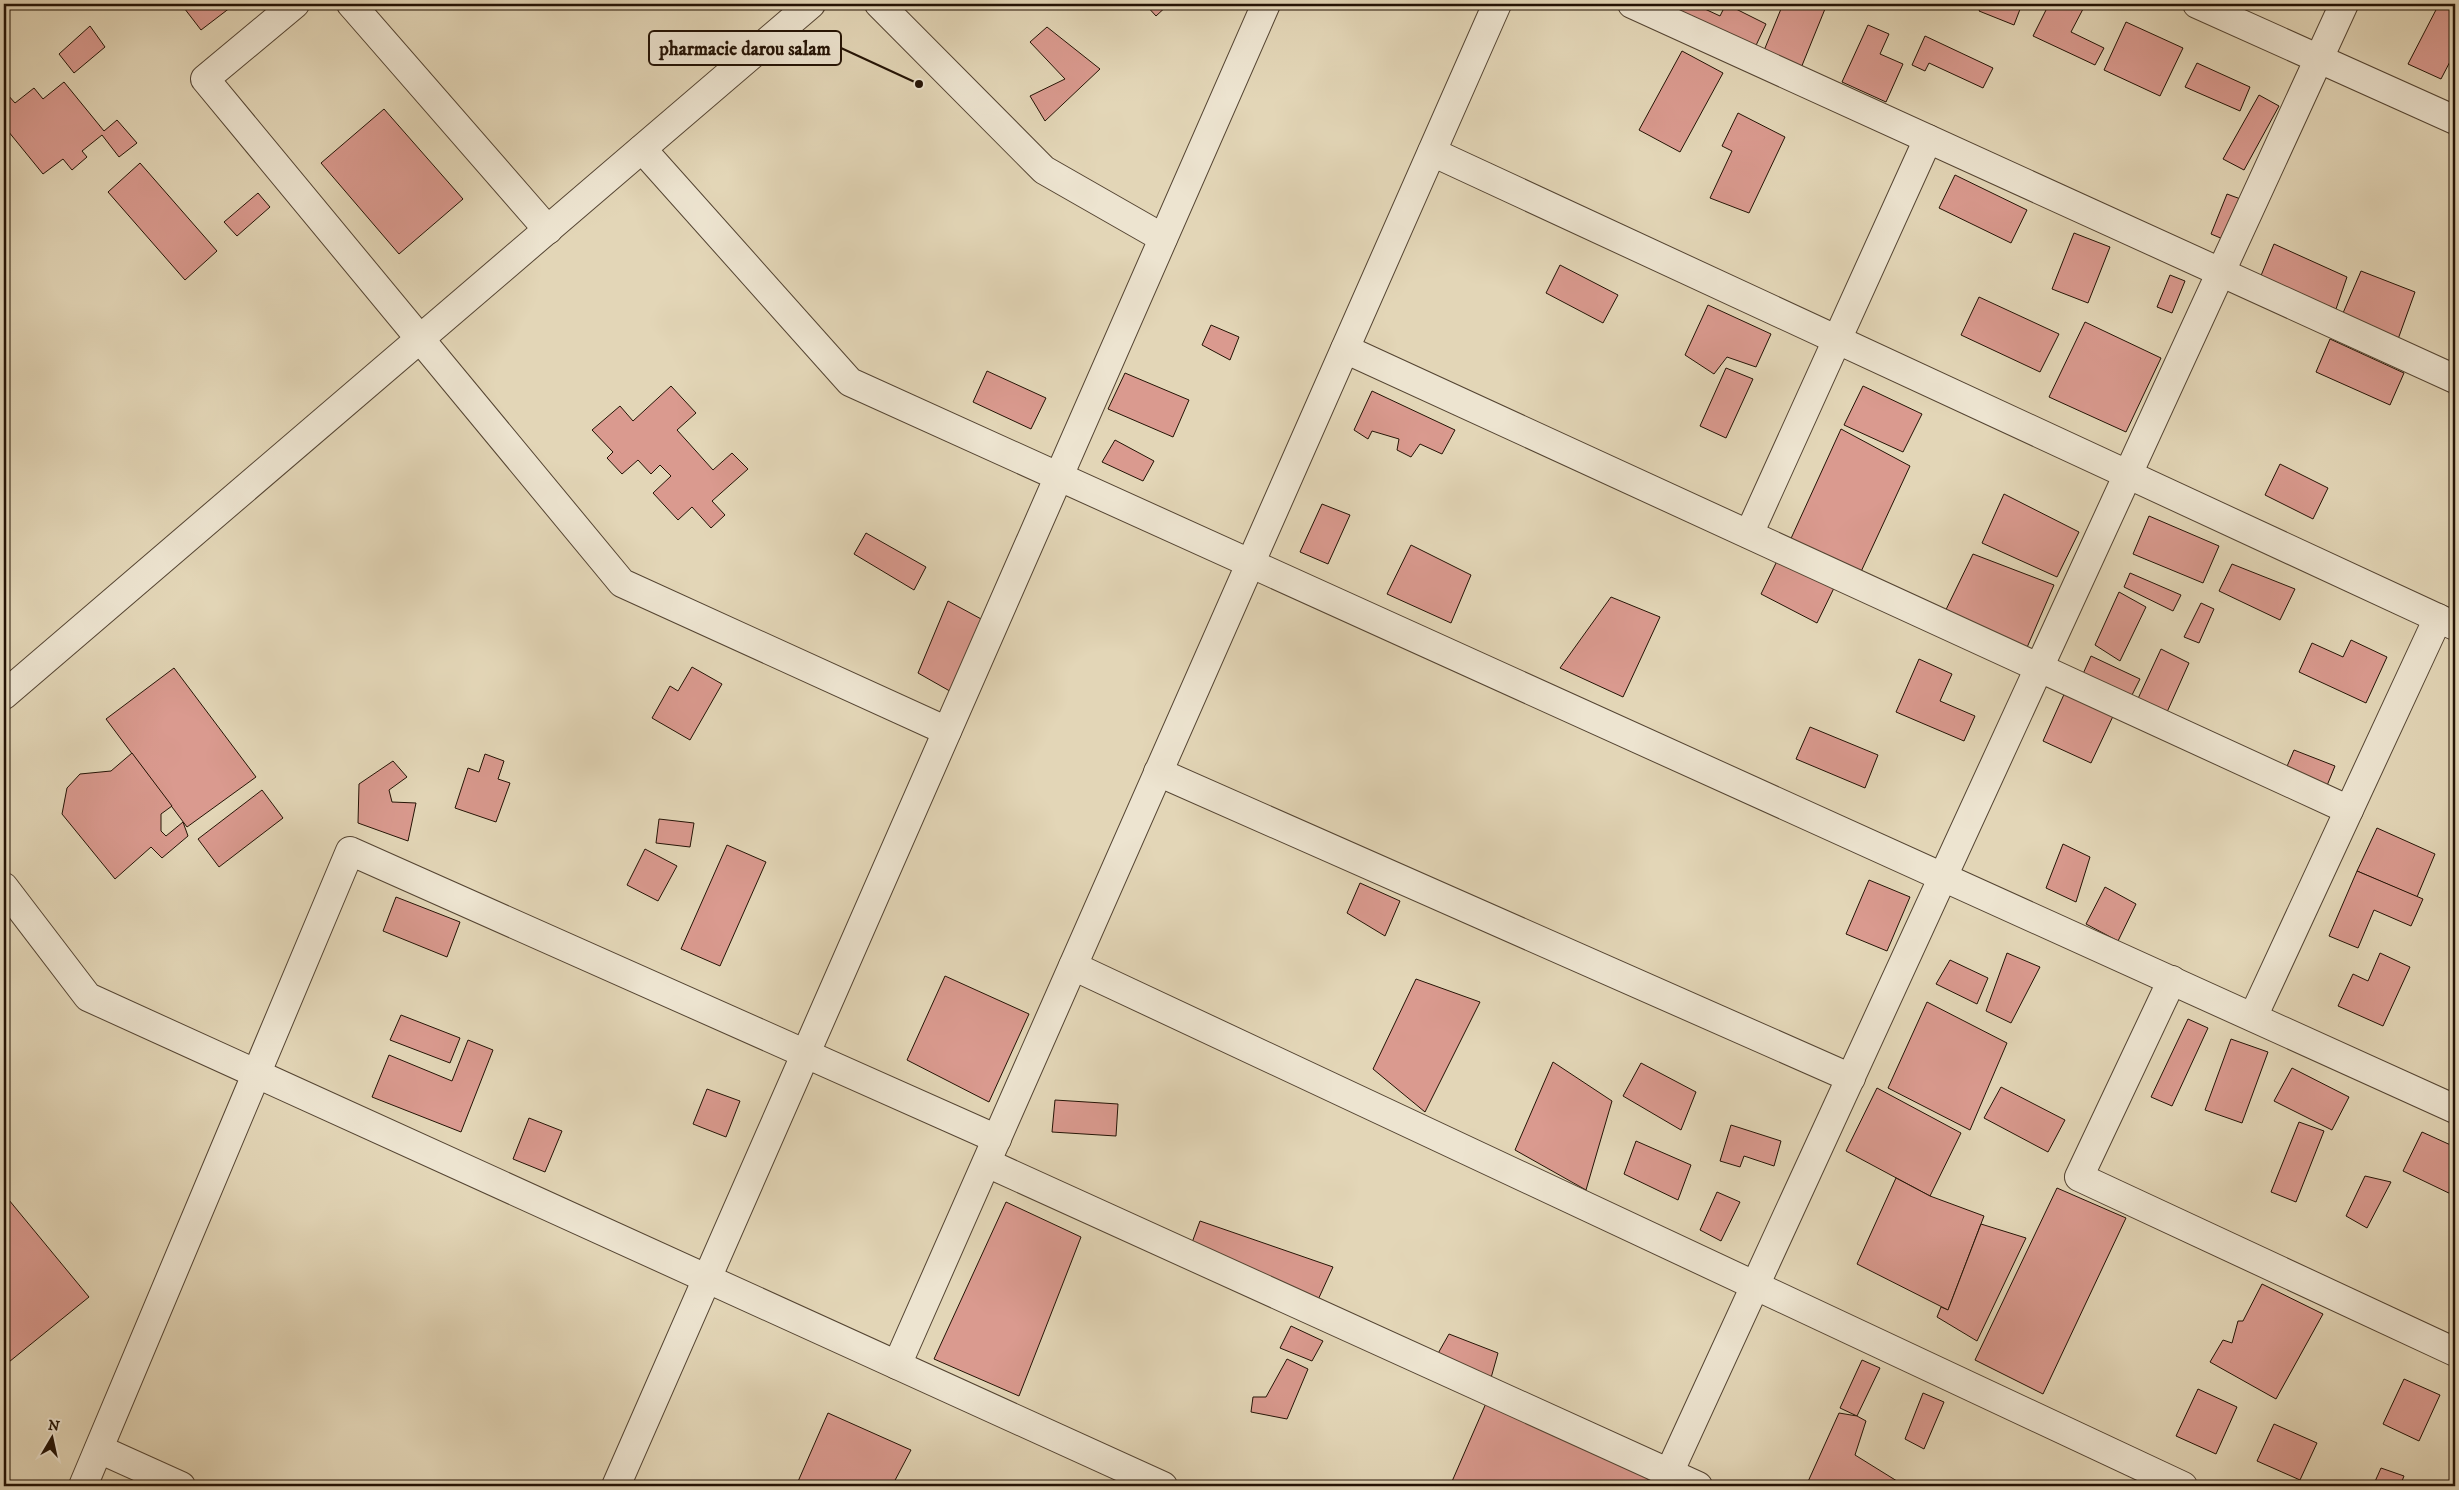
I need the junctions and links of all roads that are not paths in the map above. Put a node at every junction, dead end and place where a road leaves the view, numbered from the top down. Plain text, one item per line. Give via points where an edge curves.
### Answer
1 (295, 4) edge
2 (351, 4) edge
3 (811, 4) edge
4 (879, 4) edge
5 (1266, 4) edge
6 (1497, 4) edge
7 (1632, 4) edge
8 (2197, 4) edge
9 (2344, 4) edge
10 (2319, 59) junction
11 (2455, 120) edge
12 (1928, 139) junction
13 (642, 149) junction
14 (1432, 152) junction
15 (548, 230) junction
16 (1163, 238) junction
17 (2221, 272) junction
18 (420, 339) junction
19 (1838, 339) junction
20 (1344, 349) junction
21 (2455, 379) edge
22 (2128, 474) junction
23 (1059, 476) junction
24 (1749, 534) junction
25 (1250, 563) junction
26 (2447, 622) edge
27 (2039, 668) junction
28 (4, 695) edge
29 (947, 731) junction
30 (1158, 772) junction
31 (2349, 810) junction
32 (1943, 877) junction
33 (4, 886) edge
34 (1073, 966) junction
35 (2172, 980) junction
36 (2253, 1017) junction
37 (806, 1054) junction
38 (257, 1074) junction
39 (1851, 1078) junction
40 (2455, 1109) edge
41 (992, 1151) junction
42 (707, 1279) junction
43 (1756, 1286) junction
44 (2455, 1352) edge
45 (897, 1365) junction
46 (99, 1449) junction
47 (1666, 1480) edge
48 (83, 1486) edge
49 (181, 1486) edge
50 (616, 1486) edge
51 (1163, 1486) edge
52 (1698, 1486) edge
53 (2183, 1486) edge

1 - 18 street via 205,79
2 - 15 street
3 - 13 street
4 - 16 street via 1044,170
5 - 16 street
6 - 14 street
7 - 12 street
8 - 10 street
9 - 10 street
10 - 11 street
10 - 17 street
12 - 17 street
12 - 19 street
13 - 15 street
13 - 23 street via 850,382
14 - 19 street
14 - 20 street
15 - 18 street
16 - 23 street
17 - 21 street
17 - 22 street
18 - 28 street
18 - 29 street via 622,583
19 - 22 street
19 - 24 street
20 - 24 street
20 - 25 street
22 - 26 street
22 - 27 street
23 - 25 street
23 - 29 street
24 - 27 street
25 - 30 street
25 - 32 street
26 - 31 street
27 - 31 street
27 - 32 street
29 - 37 street
30 - 34 street
30 - 39 street
31 - 36 street
32 - 35 street
32 - 39 street
33 - 38 street via 88,997
34 - 41 street
34 - 43 street
35 - 36 street
35 - 44 street via 2079,1177
36 - 40 street
37 - 38 street via 350,851
37 - 41 street
37 - 42 street
38 - 42 street
38 - 46 street
39 - 43 street
41 - 45 street
41 - 47 street
42 - 45 street
42 - 50 street
43 - 47 street
43 - 53 street
45 - 51 street
46 - 48 street
46 - 49 street
47 - 52 street

